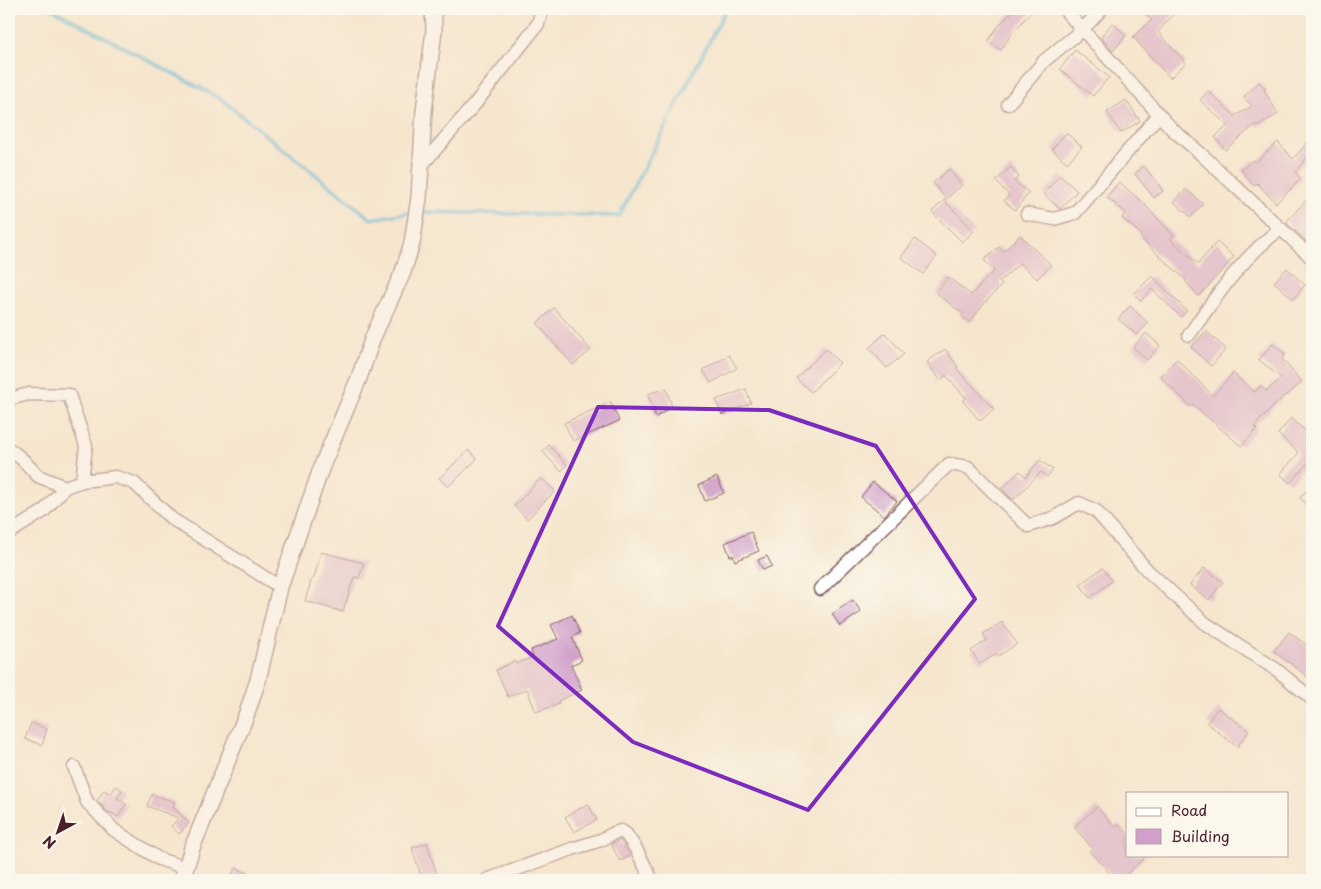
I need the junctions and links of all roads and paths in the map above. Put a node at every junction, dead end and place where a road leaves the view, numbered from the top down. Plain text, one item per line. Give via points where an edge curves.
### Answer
1 (433, 9) edge
2 (542, 9) edge
3 (1064, 9) edge
4 (1102, 9) edge
5 (1083, 29) junction
6 (1008, 104) dead end
7 (1158, 116) junction
8 (421, 166) junction
9 (1027, 214) dead end
10 (1280, 229) junction
11 (1312, 258) edge
12 (1189, 335) dead end
13 (9, 399) edge
14 (9, 450) edge
15 (82, 481) junction
16 (66, 487) junction
17 (9, 533) edge
18 (280, 587) junction
19 (820, 589) dead end
20 (1312, 699) edge
21 (74, 767) dead end
22 (184, 874) edge
23 (487, 880) edge
24 (652, 880) edge

1 - 8 street via 434,30
2 - 8 street via 538,24
3 - 5 street
4 - 5 street
5 - 6 street via 1044,61
5 - 7 street
7 - 9 street via 1074,213 1054,219
7 - 10 street
8 - 18 street via 412,243 403,272 373,337 322,466
10 - 11 street
10 - 12 street via 1236,269
13 - 15 street via 29,394 70,395 86,446
14 - 16 street via 38,476
15 - 16 street
15 - 18 street via 116,477 134,483 172,519
16 - 17 street via 44,511
18 - 22 street via 247,713
19 - 20 street via 949,464 968,467 1028,526 1053,518 1079,504 1096,511 1147,570 1205,623 1277,670
21 - 22 street via 87,802 114,830
23 - 24 street via 621,831 636,849

